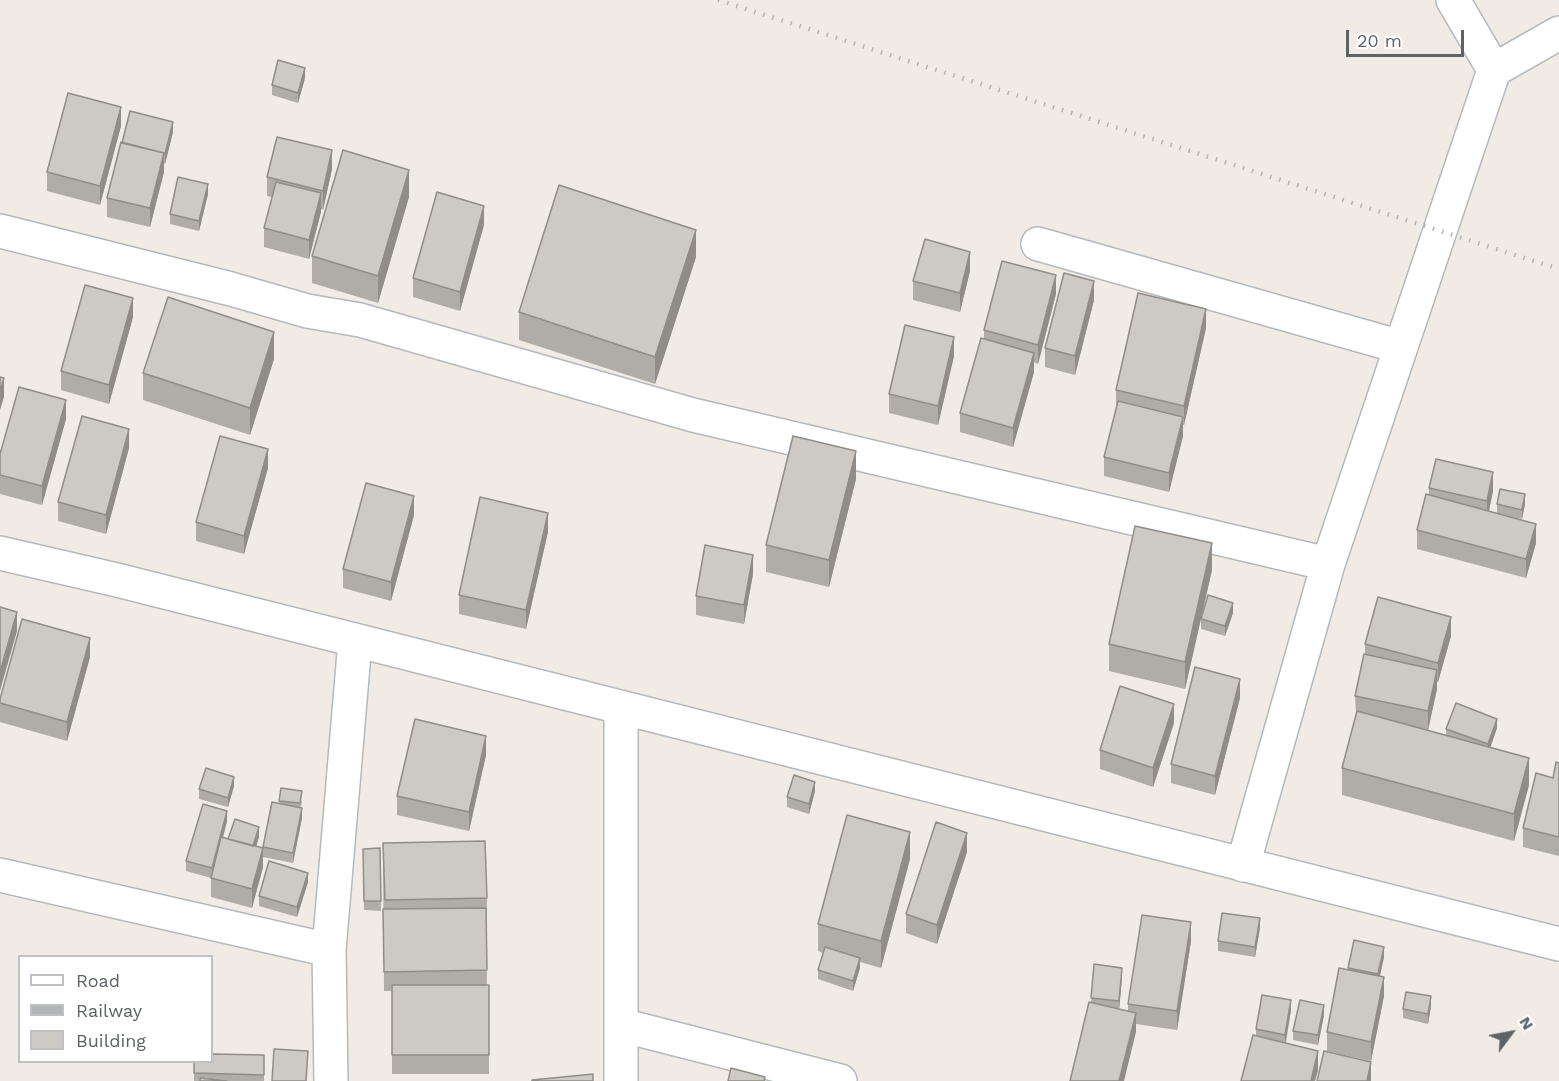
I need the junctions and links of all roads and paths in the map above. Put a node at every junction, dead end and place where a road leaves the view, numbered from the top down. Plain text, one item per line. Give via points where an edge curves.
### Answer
1 (1453, 0) edge
2 (1559, 33) edge
3 (1494, 70) junction
4 (0, 231) edge
5 (1038, 244) dead end
6 (1401, 347) junction
7 (0, 554) edge
8 (1328, 564) junction
9 (355, 641) junction
10 (621, 707) junction
11 (1243, 866) junction
12 (0, 875) edge
13 (1559, 944) edge
14 (329, 950) junction
15 (621, 1025) junction
16 (331, 1081) edge
17 (621, 1081) edge
18 (840, 1081) edge

1 - 3 street
2 - 3 street
3 - 6 street
4 - 8 street via 307,311 360,320 693,415
5 - 6 street
6 - 8 street
7 - 9 street
8 - 11 street
9 - 10 street
9 - 14 street
10 - 11 street
10 - 15 street
11 - 13 street
12 - 14 street
14 - 16 street
15 - 17 street
15 - 18 street

